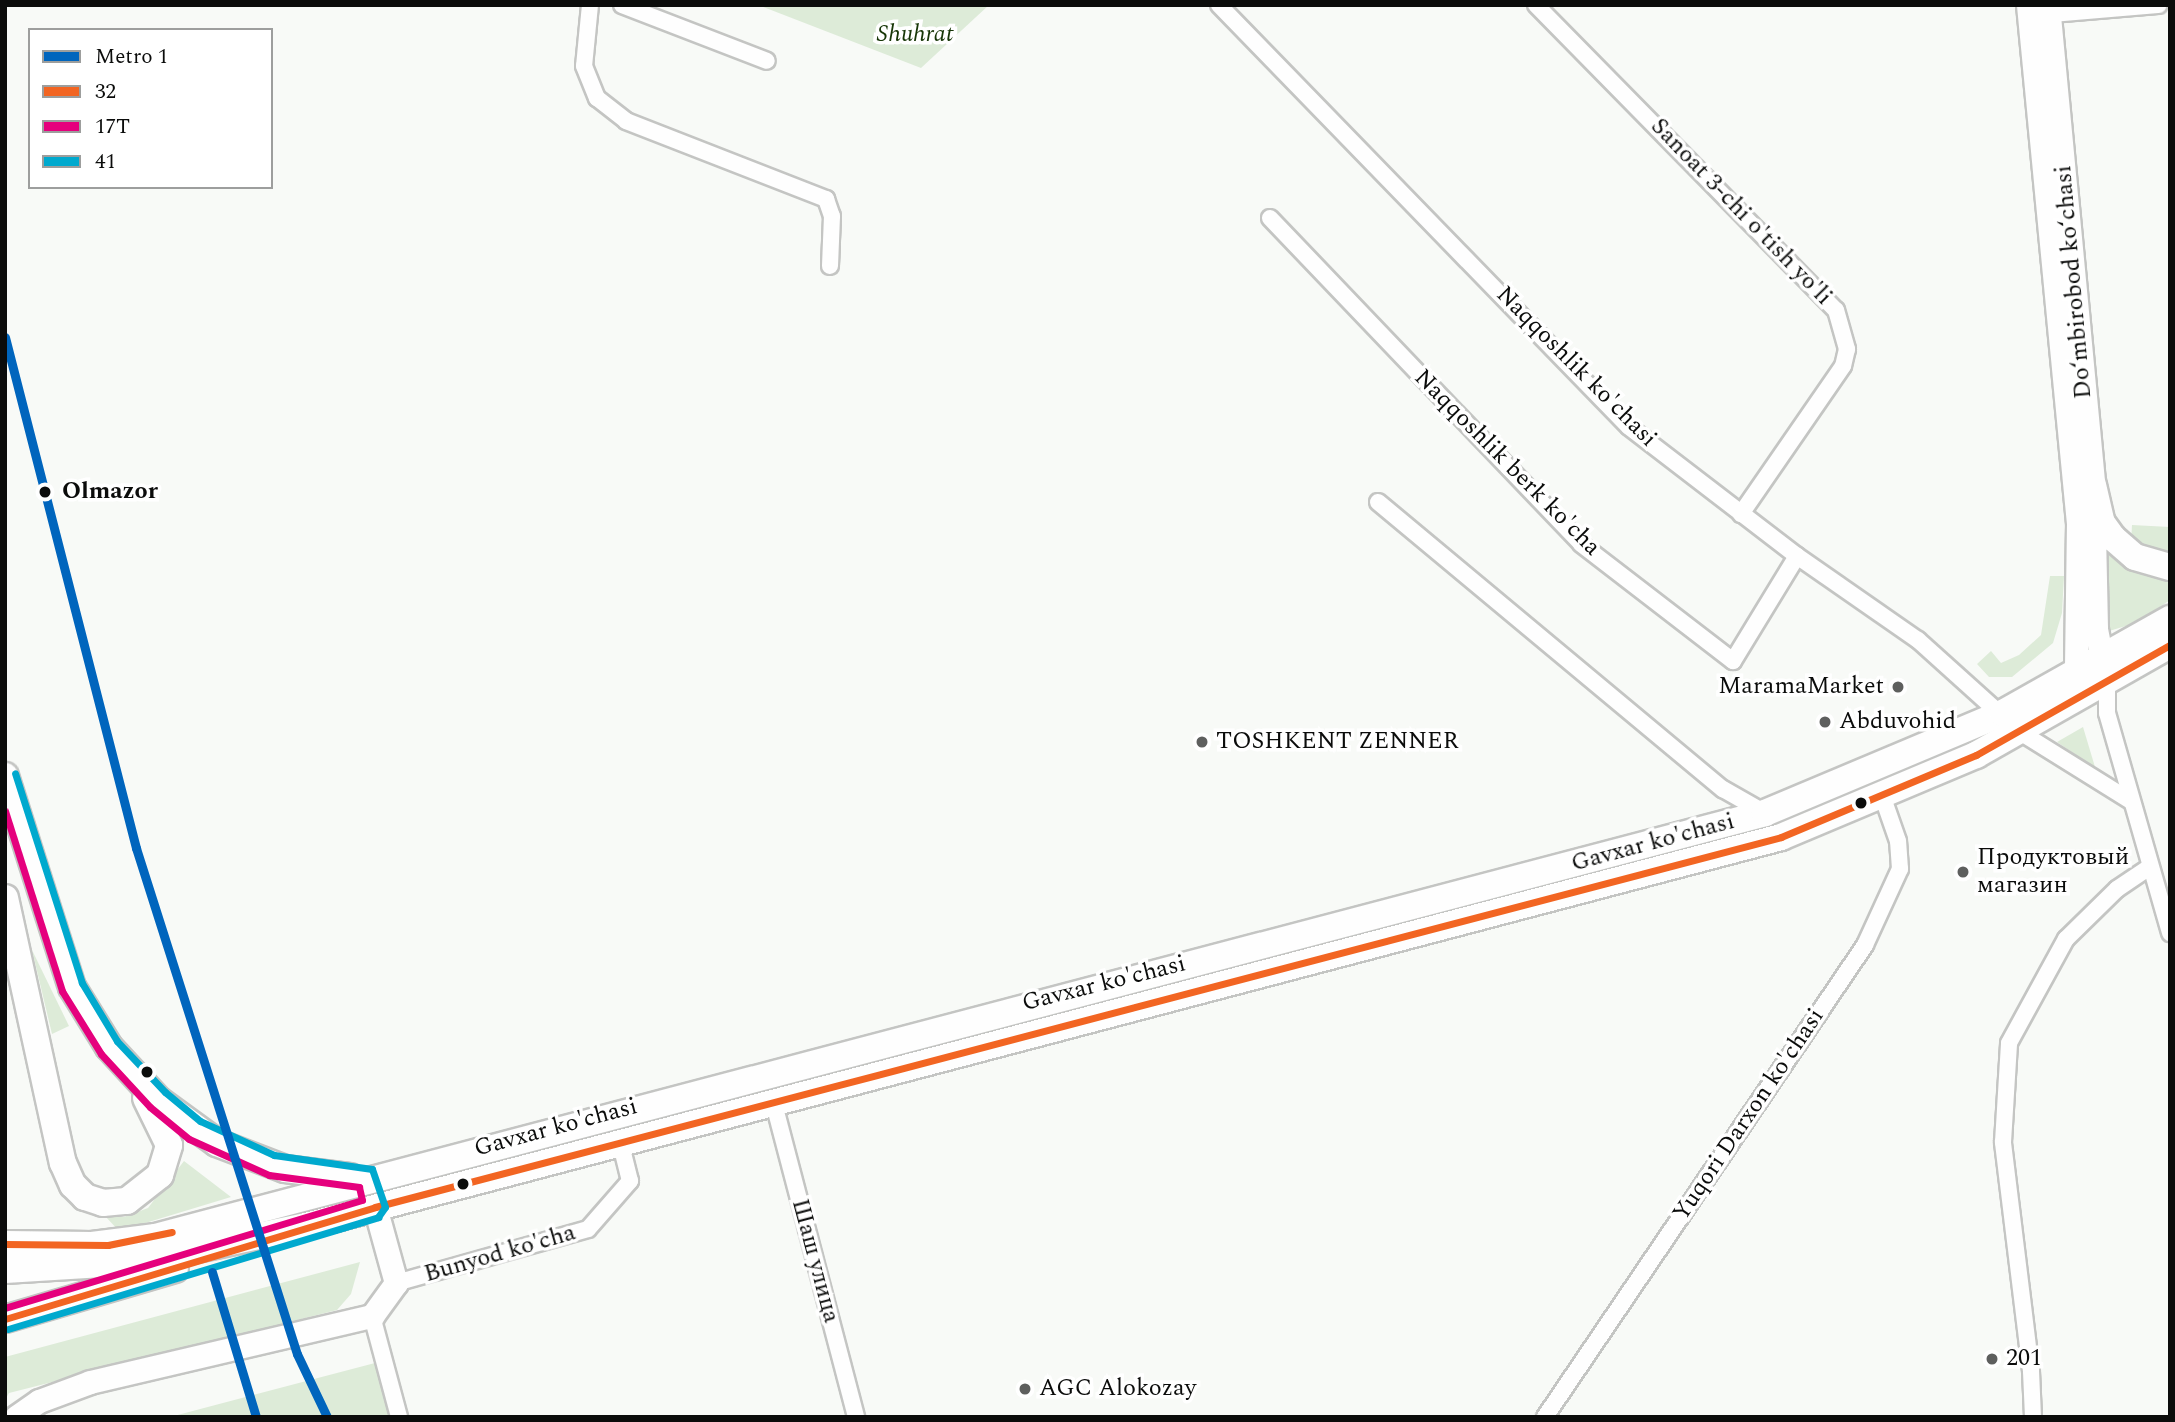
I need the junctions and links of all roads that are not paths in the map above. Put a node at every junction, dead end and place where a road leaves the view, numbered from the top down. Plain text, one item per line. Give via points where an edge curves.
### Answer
1 (590, 5) edge
2 (622, 5) edge
3 (1219, 5) edge
4 (1536, 5) edge
5 (2159, 5) edge
6 (2039, 10) edge
7 (767, 61) dead end
8 (1270, 218) dead end
9 (830, 267) dead end
10 (2093, 485) junction
11 (1378, 502) dead end
12 (1741, 514) junction
13 (1797, 556) junction
14 (2170, 567) edge
15 (2170, 619) edge
16 (2170, 645) edge
17 (2095, 684) junction
18 (2011, 723) junction
19 (5, 776) edge
20 (1883, 798) junction
21 (2132, 801) junction
22 (1765, 813) junction
23 (2150, 867) junction
24 (5, 898) edge
25 (2170, 933) edge
26 (128, 1070) junction
27 (774, 1104) junction
28 (621, 1144) junction
29 (367, 1178) junction
30 (375, 1207) junction
31 (306, 1226) junction
32 (5, 1244) edge
33 (5, 1270) edge
34 (396, 1283) junction
35 (372, 1317) junction
36 (5, 1319) edge
37 (16, 1417) edge
38 (399, 1417) edge
39 (856, 1417) edge
40 (1545, 1417) edge
41 (2033, 1417) edge

1 - 9 street via 584,66 597,99 626,121 826,199 832,216
2 - 7 street
3 - 12 street, Naqqoshlik ko'chasi via 1629,427
4 - 12 street, Sanoat 3-chi o'tish yo'li via 1836,310 1847,349 1843,366
5 - 6 street
6 - 10 main road, Doʻmbirobod koʻchasi
6 - 17 main road, Doʻmbirobod koʻchasi via 2078,523 2077,622
8 - 13 street, Naqqoshlik berk ko'cha via 1581,544 1733,661
10 - 14 main road via 2102,523 2112,538 2135,557
10 - 17 main road, Doʻmbirobod koʻchasi
11 - 22 street via 1723,789
12 - 13 street, Naqqoshlik ko'chasi
13 - 18 street, Naqqoshlik ko'chasi via 1918,640
15 - 17 main road, Gavxar ko'chasi
16 - 17 main road, Gavxar ko'chasi
17 - 18 main road, Gavxar ko'chasi
17 - 21 street
18 - 20 main road, Gavxar ko'chasi
18 - 21 street, Naqqoshlik ko'chasi
18 - 22 main road, Gavxar ko'chasi
19 - 26 main road via 72,987 92,1023
20 - 27 main road, Gavxar ko'chasi via 1781,837
20 - 40 street, Yuqori Darxon ko'chasi via 1898,841 1900,869 1874,928 1753,1115
21 - 23 street
22 - 29 main road, Gavxar ko'chasi
23 - 25 street
23 - 41 street via 2117,889 2066,939 2009,1043 2003,1142
24 - 26 main road via 65,1170 78,1191 103,1203 127,1200 145,1191 160,1175 168,1156 165,1132
26 - 29 main road via 194,1130 238,1154 285,1169
27 - 28 main road, Gavxar ko'chasi
27 - 39 street, Шаш улица
28 - 30 main road, Gavxar ko'chasi
28 - 34 street, Bunyod ko'cha via 629,1181 588,1229
29 - 30 main road, Bunyod ko'cha
29 - 32 main road, Gavxar ko'chasi via 139,1240 92,1245
30 - 31 main road, Gavxar ko'chasi
30 - 34 main road, Bunyod ko'cha
31 - 33 main road, Gavxar ko'chasi via 135,1262
31 - 36 main road
34 - 35 main road, Bunyod ko'cha
35 - 37 main road via 90,1382 39,1401
35 - 38 street

